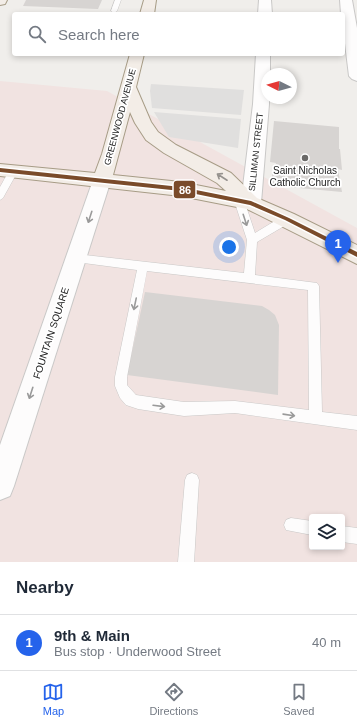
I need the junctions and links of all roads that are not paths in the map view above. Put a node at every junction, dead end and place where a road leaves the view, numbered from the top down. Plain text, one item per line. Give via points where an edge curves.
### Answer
1 (118, 0) edge
2 (150, 0) edge
3 (264, 0) edge
4 (346, 0) edge
5 (114, 11) dead end
6 (147, 12) edge
7 (265, 12) edge
8 (137, 56) edge
9 (263, 56) edge
10 (357, 76) edge
11 (129, 88) junction
12 (6, 170) edge
13 (102, 180) junction
14 (0, 196) edge
15 (245, 201) junction
16 (288, 219) junction
17 (252, 240) junction
18 (357, 255) edge
19 (76, 258) junction
20 (143, 266) junction
21 (249, 279) junction
22 (316, 418) junction
23 (357, 423) edge
24 (192, 480) dead end
25 (0, 486) edge
26 (291, 525) dead end
27 (309, 528) edge
28 (345, 534) edge
29 (357, 536) edge
30 (186, 562) edge

1 - 5 lane
2 - 6 main road
3 - 7 street
4 - 10 street
8 - 11 main road, GREENWOOD AVENUE
9 - 15 street, SILLIMAN STREET via 261,104
11 - 13 main road, GREENWOOD AVENUE
15 -> 11 main road via 224,178 170,149 152,136 143,123
12 - 13 main road
12 - 14 lane
13 - 15 main road via 182,189
13 -> 19 street, FOUNTAIN SQUARE
15 - 16 main road
15 -> 17 lane
16 - 17 lane
16 - 18 main road
17 - 21 lane
19 - 20 lane
19 -> 25 street, FOUNTAIN SQUARE
20 - 21 lane
20 -> 22 lane via 122,368 121,386 131,400 184,409 235,407
21 - 22 lane via 313,286
22 - 23 lane
24 - 30 lane
26 - 27 lane
28 - 29 lane

